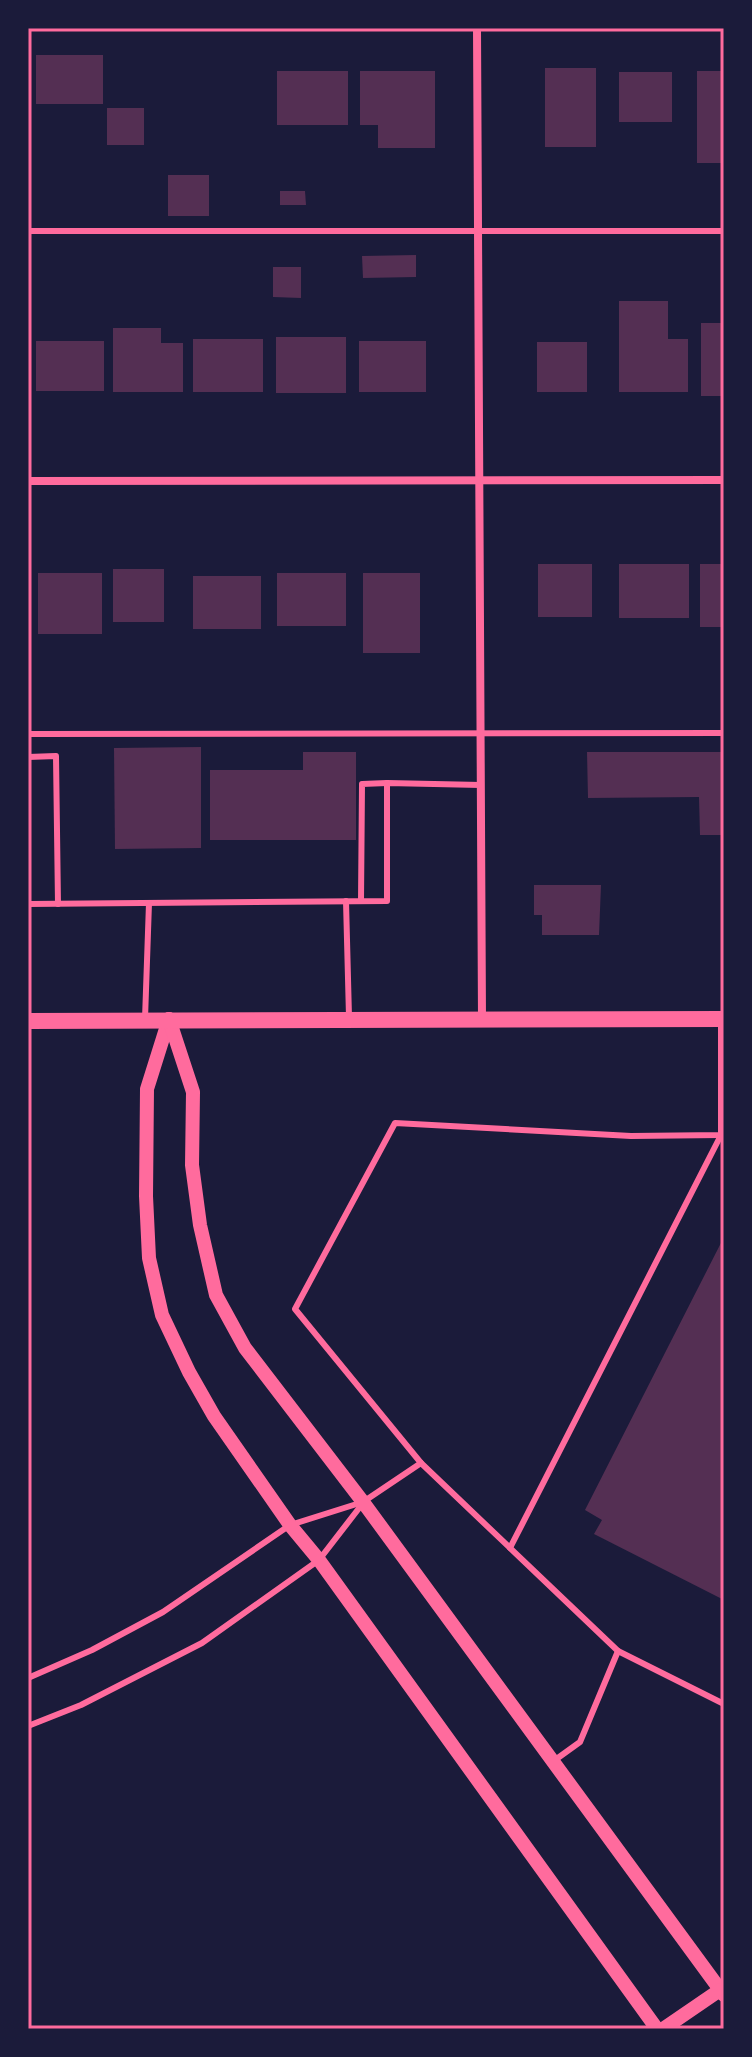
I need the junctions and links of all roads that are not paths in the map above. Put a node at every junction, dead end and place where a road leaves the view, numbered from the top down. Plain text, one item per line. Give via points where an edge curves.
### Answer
1 (477, 28) edge
2 (28, 231) edge
3 (724, 231) edge
4 (478, 232) junction
5 (479, 480) junction
6 (724, 480) edge
7 (28, 481) edge
8 (724, 733) edge
9 (28, 734) edge
10 (481, 734) junction
11 (28, 757) edge
12 (387, 783) junction
13 (481, 785) junction
14 (346, 901) junction
15 (361, 901) junction
16 (149, 903) junction
17 (28, 904) edge
18 (58, 904) junction
19 (145, 1019) junction
20 (169, 1019) junction
21 (482, 1019) junction
22 (723, 1019) edge
23 (28, 1021) edge
24 (349, 1021) junction
25 (723, 1136) edge
26 (421, 1463) junction
27 (363, 1502) junction
28 (290, 1525) junction
29 (510, 1548) junction
30 (319, 1560) junction
31 (618, 1651) junction
32 (28, 1678) edge
33 (724, 1704) edge
34 (28, 1726) edge
35 (551, 1762) junction
36 (723, 1991) edge
37 (660, 2029) edge

1 - 4 street
2 - 4 lane
3 - 4 lane
4 - 5 street
5 - 6 street
5 - 7 street
5 - 10 street
8 - 10 lane
9 - 10 lane
10 - 13 street
11 - 18 lane via 56,756
12 - 13 lane
12 - 15 lane via 362,784
12 - 15 lane via 387,901
13 - 21 street
14 - 15 lane
14 - 16 lane
14 - 24 lane
16 - 18 lane
16 - 19 lane
17 - 18 lane
19 - 20 main road
19 - 23 main road
20 - 24 main road
20 - 27 street via 193,1092 192,1165 216,1295 245,1348
20 - 28 street via 147,1089 149,1258 162,1315 214,1416
21 - 22 main road
21 - 24 main road
22 - 25 lane
25 - 26 lane via 395,1123 295,1309
25 - 29 lane
26 - 27 lane
26 - 29 lane
27 - 28 lane
27 - 30 lane
27 - 35 street
28 - 30 street
28 - 32 lane via 163,1612
29 - 31 lane
30 - 34 lane via 202,1643
30 - 37 street
31 - 33 lane
31 - 35 lane via 580,1742
35 - 36 street
36 - 37 street

